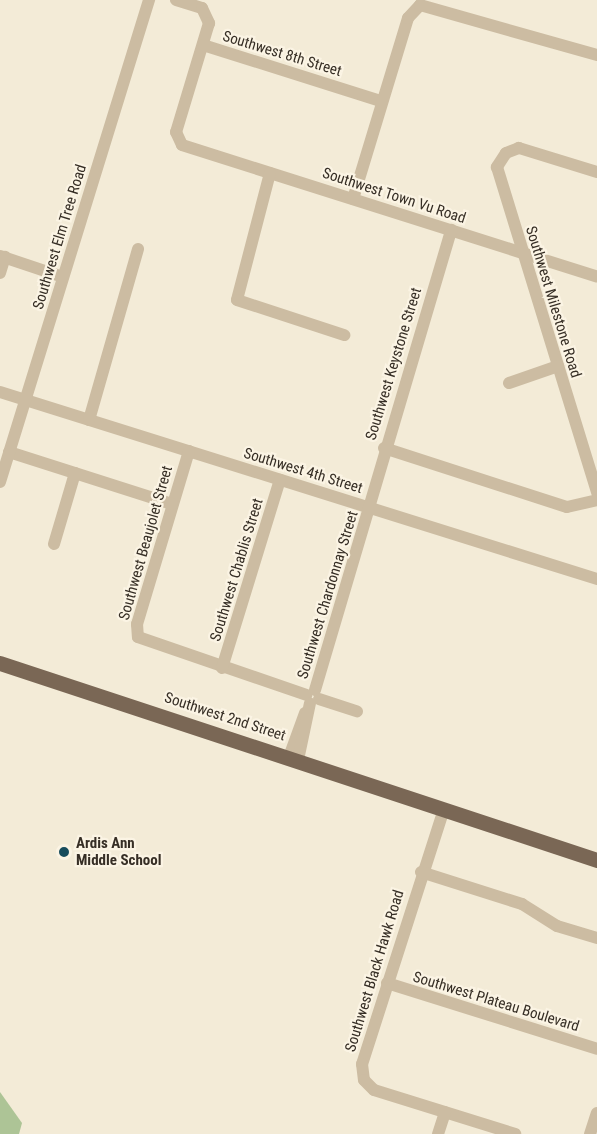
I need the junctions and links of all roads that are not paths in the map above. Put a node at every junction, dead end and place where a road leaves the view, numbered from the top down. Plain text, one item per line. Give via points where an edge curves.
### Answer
1 (148, 0) edge
2 (176, 0) edge
3 (203, 45) junction
4 (597, 55) edge
5 (381, 101) junction
6 (597, 172) edge
7 (270, 173) junction
8 (353, 199) junction
9 (452, 230) junction
10 (138, 249) dead end
11 (522, 253) junction
12 (2, 257) edge
13 (0, 273) edge
14 (63, 277) junction
15 (597, 277) edge
16 (344, 335) dead end
17 (558, 366) junction
18 (509, 382) dead end
19 (0, 392) edge
20 (26, 400) junction
21 (89, 420) junction
22 (384, 448) junction
23 (189, 451) junction
24 (9, 452) junction
25 (75, 473) junction
26 (280, 480) junction
27 (0, 482) edge
28 (597, 493) edge
29 (597, 500) edge
30 (172, 504) junction
31 (369, 508) junction
32 (54, 544) dead end
33 (597, 579) edge
34 (0, 663) edge
35 (222, 668) junction
36 (312, 700) junction
37 (357, 711) dead end
38 (293, 759) junction
39 (441, 808) junction
40 (597, 860) edge
41 (421, 872) junction
42 (597, 938) edge
43 (387, 983) junction
44 (597, 1049) edge
45 (445, 1112) junction
46 (597, 1113) edge
47 (438, 1134) edge
48 (515, 1134) edge
49 (590, 1134) edge

1 - 14 street, Southwest Elm Tree Road
2 - 3 street, Southwest 8th Street via 202,8 207,16
3 - 5 street, Southwest 8th Street
3 - 7 street, Southwest Town Vu Road via 176,132 182,145
4 - 5 street via 431,5 413,9
5 - 8 street
6 - 11 street, Southwest Milestone Road via 524,149 504,156 497,171
7 - 8 street, Southwest Town Vu Road
7 - 16 street via 236,294 246,305
8 - 9 street, Southwest Town Vu Road
9 - 11 street, Southwest Town Vu Road
9 - 22 street, Southwest Keystone Street
10 - 21 street
11 - 15 street, Southwest Town Vu Road
11 - 17 street, Southwest Milestone Road
12 - 13 street
12 - 14 street
14 - 20 street, Southwest Elm Tree Road
17 - 18 street
17 - 28 street, Southwest Milestone Road
19 - 20 street, Southwest 4th Street
20 - 21 street, Southwest 4th Street
20 - 24 street, Southwest Elm Tree Road
21 - 23 street, Southwest 4th Street
22 - 29 street via 567,507
22 - 31 street, Southwest Keystone Street
23 - 26 street, Southwest 4th Street
23 - 30 street, Southwest Beaujolet Street
24 - 25 street
24 - 27 street, Southwest Elm Tree Road
25 - 30 street
25 - 32 street
26 - 31 street, Southwest 4th Street
26 - 35 street, Southwest Chablis Street
30 - 35 street, Southwest Beaujolet Street via 137,624 143,642
31 - 33 street, Southwest 4th Street
31 - 36 street, Southwest Chardonnay Street
34 - 38 main road, Southwest 2nd Street
35 - 36 street
36 - 37 street
36 - 38 street, Southwest Chardonnay Street
38 - 39 main road, Southwest 2nd Street
39 - 40 main road, Southwest 2nd Street
39 - 41 street, Southwest Black Hawk Road
41 - 42 street via 522,904 557,926
41 - 43 street, Southwest Black Hawk Road
43 - 44 street, Southwest Plateau Boulevard
43 - 45 street, Southwest Black Hawk Road via 362,1064 364,1080 374,1089
45 - 47 street
45 - 48 street
46 - 49 street

